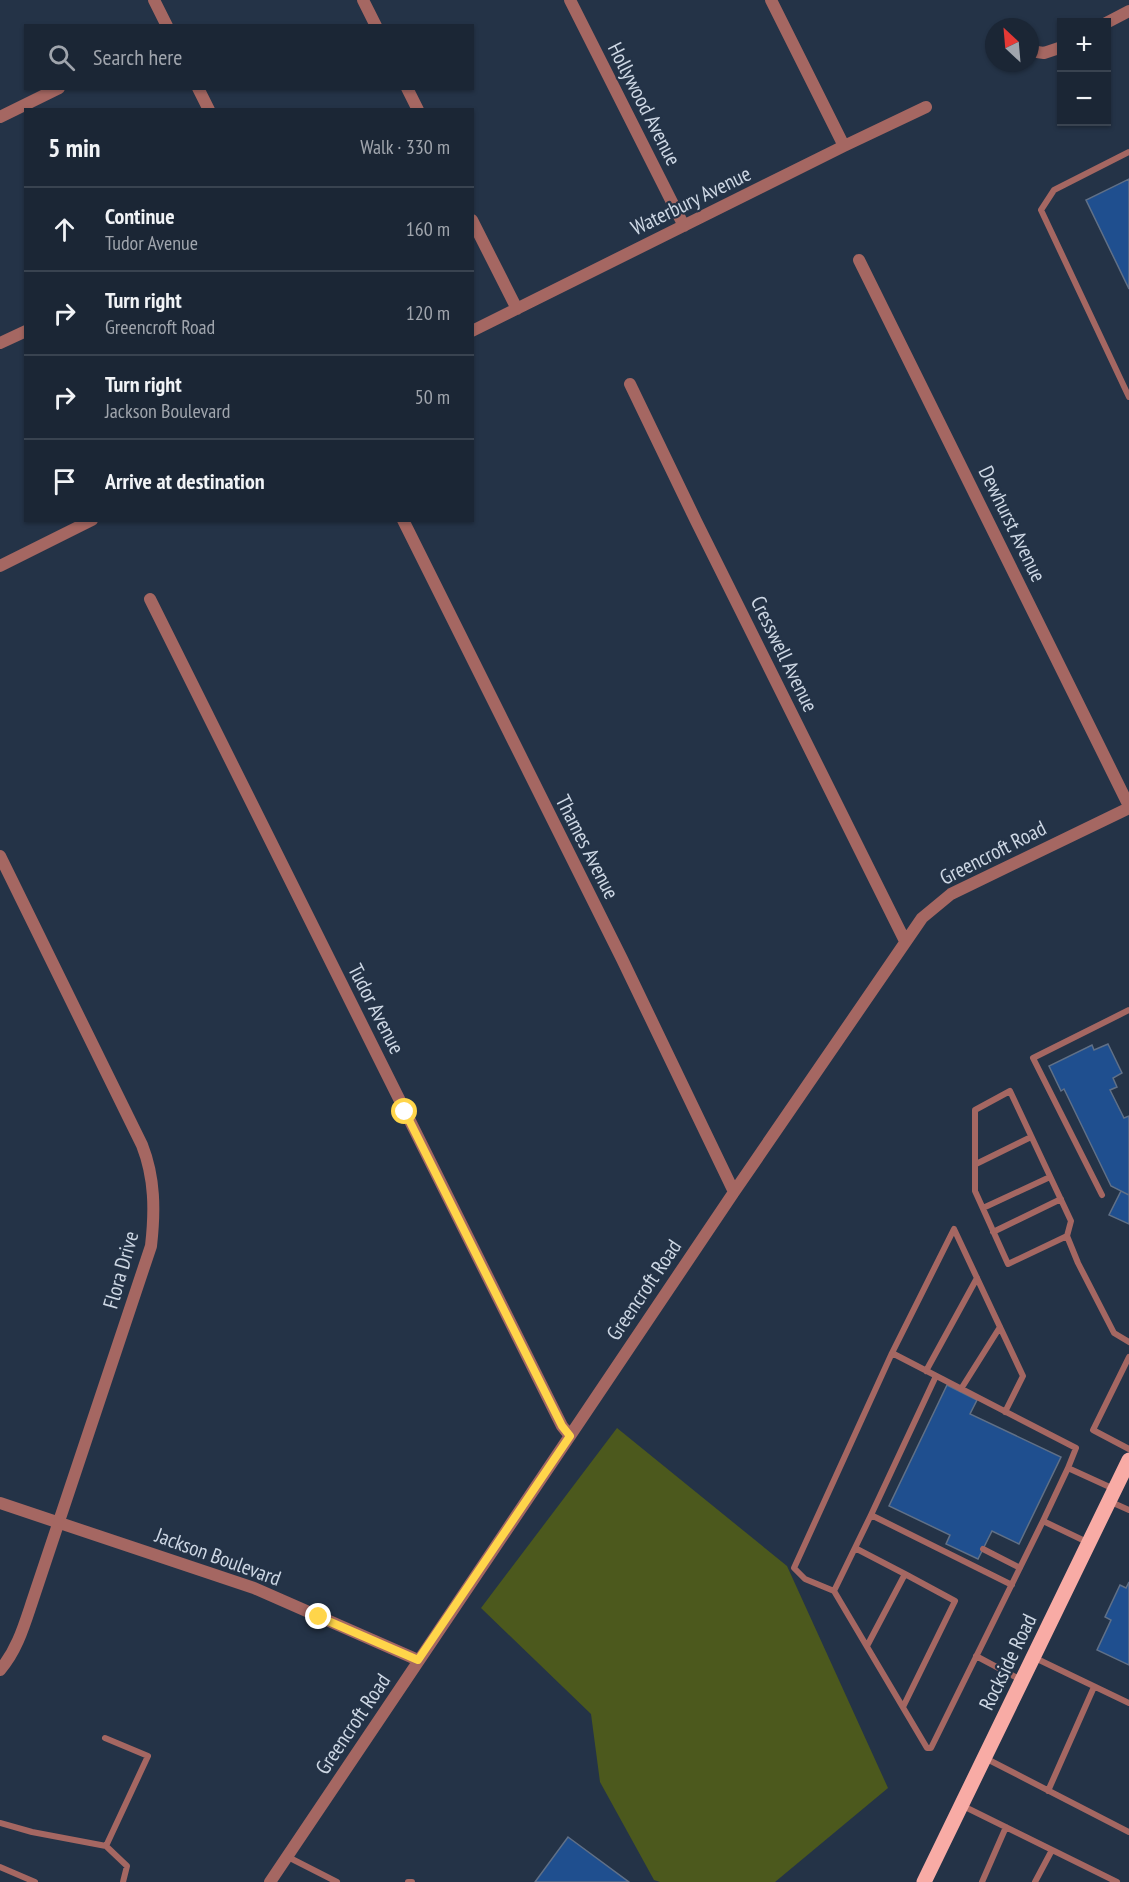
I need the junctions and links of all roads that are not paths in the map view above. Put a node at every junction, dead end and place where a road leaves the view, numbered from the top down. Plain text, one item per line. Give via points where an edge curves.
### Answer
1 (154, 0) edge
2 (363, 0) edge
3 (570, 0) edge
4 (771, 0) edge
5 (1129, 11) edge
6 (1111, 21) edge
7 (166, 24) edge
8 (375, 24) edge
9 (1057, 48) edge
10 (1039, 52) edge
11 (55, 90) edge
12 (199, 90) edge
13 (408, 90) edge
14 (926, 107) dead end
15 (208, 108) edge
16 (417, 108) edge
17 (0, 117) edge
18 (844, 146) junction
19 (1129, 152) edge
20 (474, 224) edge
21 (684, 226) junction
22 (860, 260) dead end
23 (517, 309) junction
24 (474, 330) edge
25 (24, 332) edge
26 (0, 343) edge
27 (630, 384) dead end
28 (1129, 397) edge
29 (88, 522) edge
30 (404, 522) edge
31 (0, 566) edge
32 (150, 599) dead end
33 (1129, 807) edge
34 (0, 856) edge
35 (905, 941) junction
36 (1129, 1010) edge
37 (1031, 1137) junction
38 (976, 1164) junction
39 (1050, 1177) junction
40 (734, 1192) junction
41 (1102, 1195) dead end
42 (1061, 1199) junction
43 (983, 1208) junction
44 (993, 1232) junction
45 (1067, 1236) junction
46 (977, 1278) junction
47 (1000, 1327) junction
48 (1129, 1342) edge
49 (892, 1353) junction
50 (1129, 1357) edge
51 (926, 1371) junction
52 (936, 1376) junction
53 (961, 1389) junction
54 (1005, 1412) junction
55 (570, 1436) junction
56 (1129, 1449) edge
57 (1129, 1460) edge
58 (1068, 1468) junction
59 (1112, 1495) junction
60 (0, 1503) edge
61 (1129, 1510) edge
62 (871, 1515) junction
63 (1043, 1521) junction
64 (59, 1522) junction
65 (1089, 1542) junction
66 (855, 1548) junction
67 (983, 1549) dead end
68 (1020, 1568) junction
69 (905, 1574) junction
70 (1012, 1585) junction
71 (834, 1591) junction
72 (867, 1646) junction
73 (976, 1656) junction
74 (1033, 1657) junction
75 (418, 1660) junction
76 (0, 1670) edge
77 (1022, 1680) junction
78 (1094, 1687) junction
79 (1129, 1703) edge
80 (903, 1707) junction
81 (105, 1738) dead end
82 (984, 1758) junction
83 (1048, 1791) junction
84 (961, 1805) junction
85 (0, 1823) edge
86 (1006, 1827) junction
87 (1129, 1832) edge
88 (106, 1846) junction
89 (1052, 1850) junction
90 (288, 1857) junction
91 (0, 1867) edge
92 (35, 1882) edge
93 (123, 1882) edge
94 (270, 1882) edge
95 (337, 1882) edge
96 (924, 1882) edge
97 (982, 1882) edge
98 (1035, 1882) edge
99 (1117, 1882) edge

1 - 7 street
2 - 8 street
3 - 21 street, Hollywood Avenue
4 - 18 street
5 - 6 street
9 - 10 street
11 - 17 street
12 - 15 street
13 - 16 street
14 - 18 street, Waterbury Avenue
18 - 21 street, Waterbury Avenue
19 - 28 lane via 1054,190 1041,210
20 - 23 street
21 - 23 street, Waterbury Avenue
22 - 33 street, Dewhurst Avenue
23 - 24 street, Waterbury Avenue
25 - 26 street
27 - 35 street, Cresswell Avenue
29 - 31 street
30 - 40 street, Thames Avenue
32 - 55 street, Tudor Avenue
33 - 35 street, Greencroft Road via 951,894 922,918
34 - 64 street, Flora Drive via 142,1145 152,1179 151,1246
35 - 40 street, Greencroft Road
36 - 41 lane via 1033,1058
37 - 38 lane
37 - 38 lane via 1010,1091 975,1110
37 - 39 lane
38 - 43 lane via 975,1191
39 - 42 lane
39 - 43 lane
40 - 55 street, Greencroft Road
42 - 44 lane
42 - 45 lane via 1071,1221
43 - 44 lane
44 - 45 lane via 1008,1264
45 - 48 lane via 1114,1333
46 - 47 lane
46 - 49 lane via 954,1229
46 - 51 lane
47 - 53 lane
47 - 54 lane via 1023,1376
49 - 51 lane
49 - 71 lane via 794,1568 805,1579
50 - 56 lane via 1093,1430
51 - 52 lane
52 - 53 lane
52 - 62 lane
53 - 54 lane
54 - 58 lane via 1076,1448
55 - 75 street, Greencroft Road
57 - 59 main road, Rockside Road
58 - 59 lane
58 - 63 lane
59 - 61 lane
59 - 65 main road, Rockside Road
60 - 64 street, Jackson Boulevard
62 - 66 lane
62 - 70 lane
63 - 65 lane
63 - 68 lane
64 - 75 street, Jackson Boulevard via 254,1588
64 - 76 street, Flora Drive via 18,1641
65 - 74 main road, Rockside Road
66 - 69 lane
66 - 71 lane
67 - 68 lane
68 - 70 lane
69 - 72 lane
69 - 80 lane via 955,1601
70 - 73 lane
71 - 72 lane
72 - 80 lane
73 - 77 lane
73 - 80 lane via 931,1748 927,1748
74 - 77 main road, Rockside Road
74 - 78 lane
75 - 90 street, Greencroft Road
77 - 82 main road, Rockside Road
78 - 79 lane
78 - 83 lane
81 - 88 lane via 148,1756
82 - 83 lane
82 - 84 main road, Rockside Road
83 - 87 lane
84 - 86 lane
84 - 96 main road, Rockside Road
85 - 88 lane
86 - 89 lane
86 - 97 lane
88 - 93 lane via 127,1866
89 - 98 lane
89 - 99 lane
90 - 94 street, Greencroft Road
90 - 95 lane
91 - 92 lane

